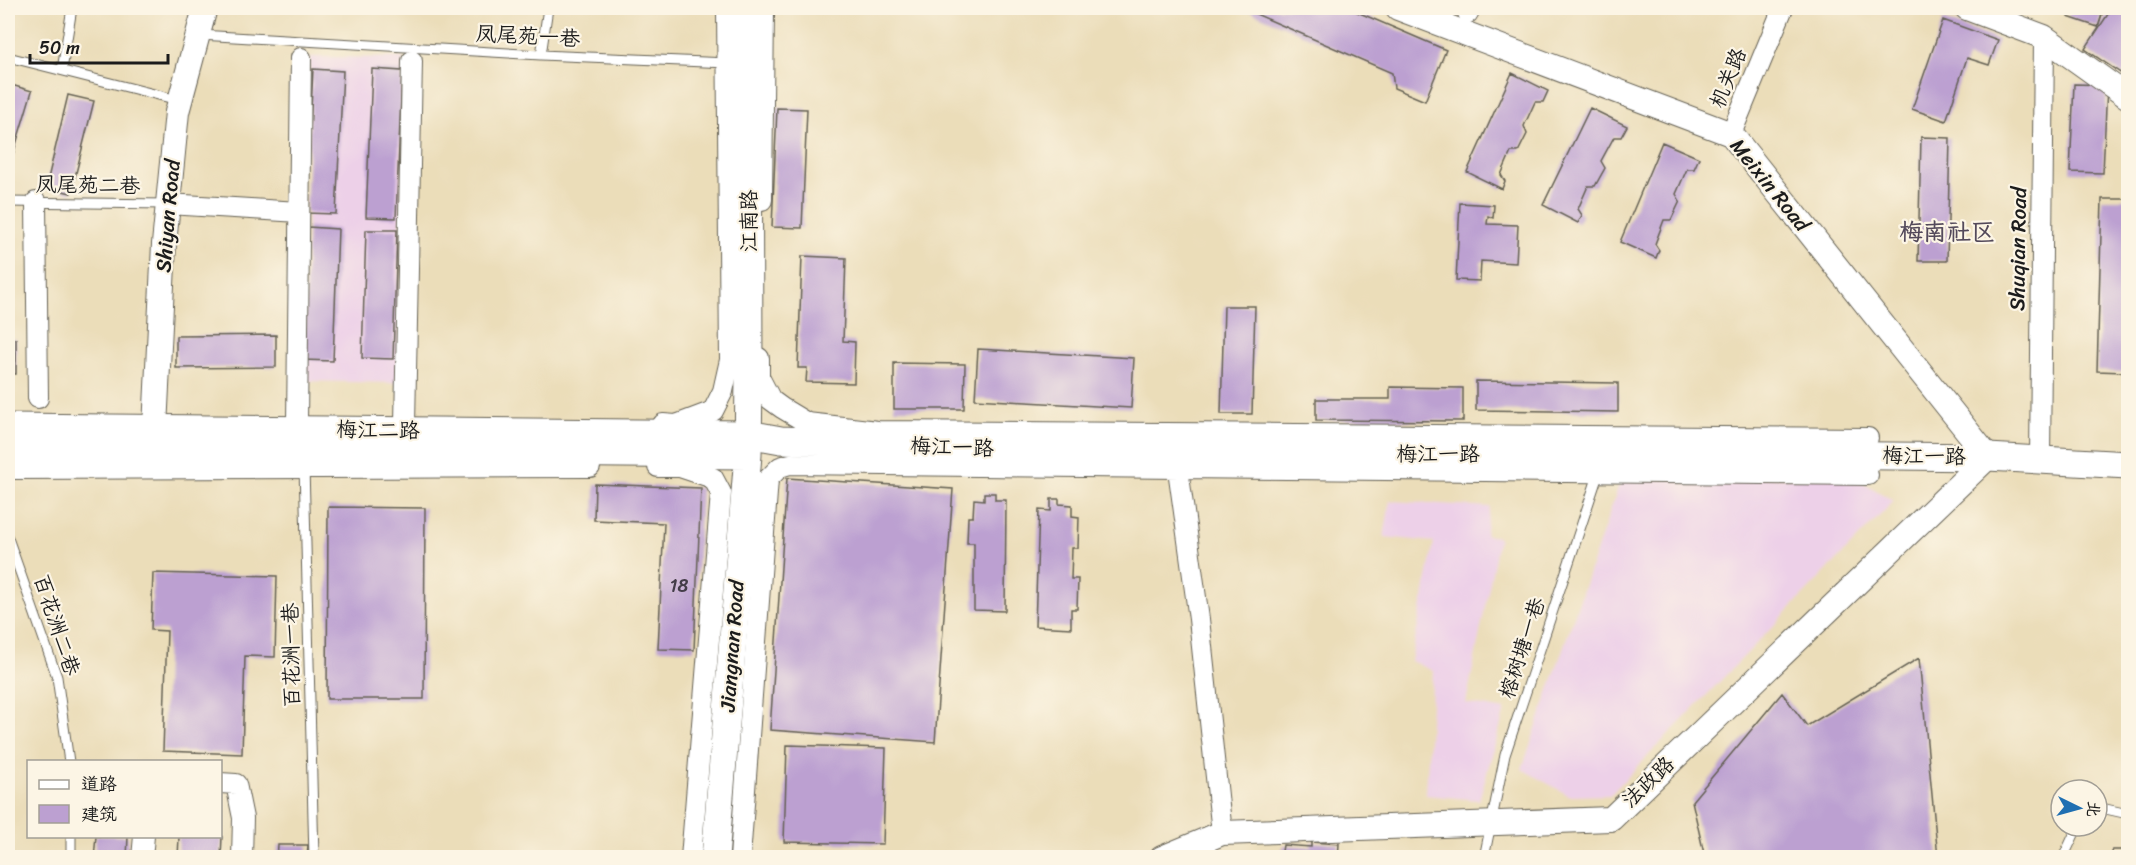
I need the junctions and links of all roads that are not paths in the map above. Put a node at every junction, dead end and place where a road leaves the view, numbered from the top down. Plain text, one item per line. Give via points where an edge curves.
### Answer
1 (72, 8) edge
2 (205, 8) edge
3 (548, 8) edge
4 (727, 8) edge
5 (748, 8) edge
6 (764, 8) edge
7 (1398, 8) edge
8 (1783, 8) edge
9 (1967, 8) edge
10 (198, 35) junction
11 (2044, 37) junction
12 (541, 55) junction
13 (8, 57) edge
14 (301, 58) dead end
15 (412, 61) dead end
16 (748, 64) junction
17 (62, 70) junction
18 (2128, 97) edge
19 (180, 100) junction
20 (1731, 134) junction
21 (8, 202) edge
22 (36, 202) junction
23 (168, 204) junction
24 (300, 212) junction
25 (38, 398) dead end
26 (8, 414) edge
27 (297, 423) dead end
28 (405, 424) dead end
29 (8, 427) edge
30 (155, 428) junction
31 (1868, 438) dead end
32 (748, 444) junction
33 (8, 450) edge
34 (1988, 457) junction
35 (304, 460) junction
36 (2040, 460) junction
37 (1177, 462) junction
38 (1602, 462) junction
39 (2128, 465) edge
40 (8, 469) edge
41 (1868, 475) dead end
42 (8, 538) edge
43 (69, 760) edge
44 (222, 783) edge
45 (2109, 810) edge
46 (2128, 814) edge
47 (1491, 822) junction
48 (1222, 833) junction
49 (71, 838) edge
50 (144, 838) edge
51 (2072, 838) edge
52 (71, 858) edge
53 (142, 858) edge
54 (242, 858) edge
55 (314, 858) edge
56 (691, 858) edge
57 (715, 858) edge
58 (740, 858) edge
59 (1162, 858) edge
60 (1484, 858) edge
61 (2063, 858) edge

1 - 17 lane
2 - 10 street, Shiyan Road
3 - 12 lane
4 - 26 street via 730,360 723,391 713,411 676,425
5 - 16 main road, 江南路
6 - 31 street via 759,377 771,400 807,423 878,431
7 - 20 street, Meixin Road
8 - 20 street, 机关路
9 - 11 street
10 - 12 lane, 凤尾苑一巷
10 - 19 street, Shiyan Road
11 - 18 street
11 - 36 street, Shuqian Road
12 - 16 lane, 凤尾苑一巷
13 - 17 lane
14 - 24 street
15 - 28 street
16 - 32 main road, 江南路
17 - 19 lane
19 - 23 street, Shiyan Road
20 - 34 street, Meixin Road
21 - 22 lane, 凤尾苑二巷
22 - 23 lane, 凤尾苑二巷
22 - 25 street
23 - 24 street
23 - 30 street, Shiyan Road
24 - 27 street
29 - 30 main road, 梅江二路
30 - 32 main road, 梅江二路
32 - 35 main road, 梅江二路
32 - 37 main road, 梅江一路 via 781,440
32 - 57 main road, Jiangnan Road
33 - 35 main road, 梅江二路
34 - 36 main road, 梅江一路
34 - 38 main road, 梅江一路
34 - 47 street, 法政路 via 1611,819
35 - 40 street
35 - 55 lane, 百花洲一巷
35 - 56 street via 680,467 713,478 722,494
36 - 39 main road, 梅江一路
37 - 38 main road, 梅江一路
37 - 48 street
37 - 58 street via 790,464 772,473 768,479
38 - 41 street
38 - 47 lane, 榕树塘一巷 via 1505,755
42 - 43 lane, 百花洲二巷 via 57,677
44 - 54 street via 236,784 243,818
45 - 46 lane
47 - 48 street, 法政路
47 - 60 lane, 榕树塘一巷
48 - 59 street, 法政路
49 - 52 lane
50 - 53 street
51 - 61 lane

